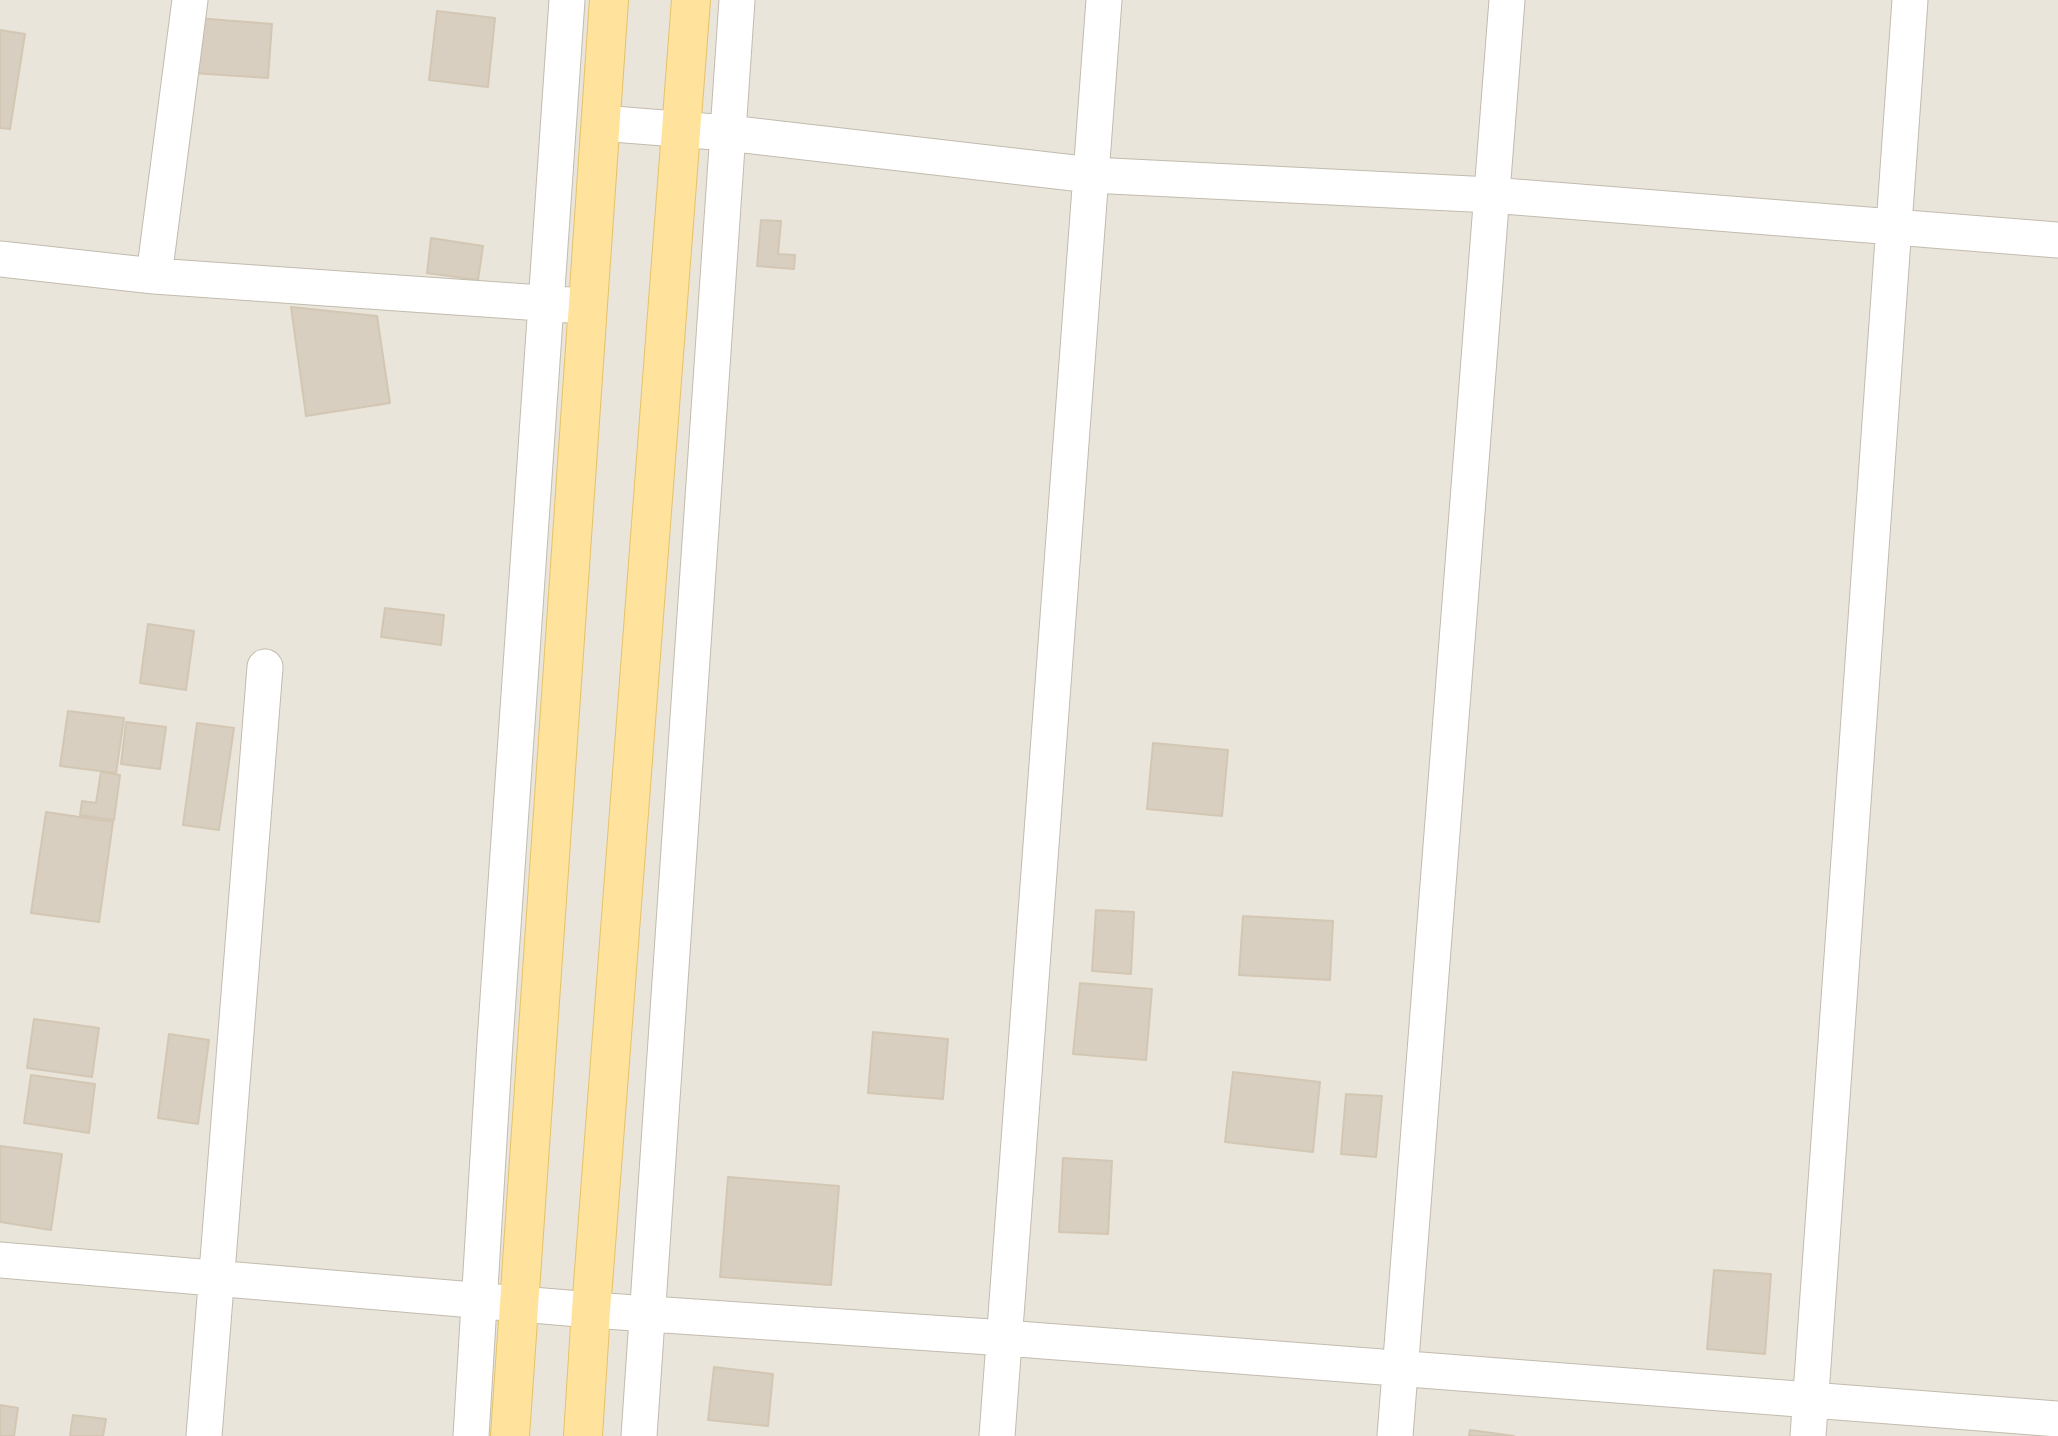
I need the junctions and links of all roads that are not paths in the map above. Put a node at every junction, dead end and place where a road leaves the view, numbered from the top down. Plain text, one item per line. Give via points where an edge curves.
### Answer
1 (190, 0) edge
2 (567, 0) edge
3 (609, 0) edge
4 (691, 0) edge
5 (737, 0) edge
6 (1104, 0) edge
7 (1507, 0) edge
8 (1910, 0) edge
9 (600, 124) junction
10 (681, 130) junction
11 (728, 133) junction
12 (1091, 175) junction
13 (1491, 195) junction
14 (1894, 226) junction
15 (2058, 240) edge
16 (0, 259) edge
17 (154, 276) junction
18 (546, 303) junction
19 (587, 306) junction
20 (265, 667) dead end
21 (0, 1260) edge
22 (216, 1279) junction
23 (479, 1301) junction
24 (519, 1304) junction
25 (590, 1310) junction
26 (647, 1314) junction
27 (1004, 1338) junction
28 (1399, 1370) junction
29 (1809, 1399) junction
30 (2058, 1419) edge
31 (204, 1436) edge
32 (471, 1436) edge
33 (510, 1436) edge
34 (583, 1436) edge
35 (639, 1436) edge
36 (997, 1436) edge
37 (1395, 1436) edge
38 (1808, 1436) edge

1 - 17 street
2 - 18 street
3 - 9 main road
4 - 10 main road
5 - 11 street
6 - 12 street
7 - 13 street
8 - 14 street
9 - 10 street
9 - 19 main road
10 - 11 street
10 - 25 main road
11 - 12 street
11 - 26 street
12 - 13 street
12 - 27 street
13 - 14 street
13 - 28 street
14 - 15 street
14 - 29 street
16 - 17 street
17 - 18 street
18 - 19 street
18 - 23 street
19 - 24 main road
20 - 22 street
21 - 22 street
22 - 23 street
22 - 31 street
23 - 24 street
23 - 32 street
24 - 25 street
24 - 33 main road
25 - 26 street
25 - 34 main road
26 - 27 street
26 - 35 street
27 - 28 street
27 - 36 street
28 - 29 street
28 - 37 street
29 - 30 street
29 - 38 street

